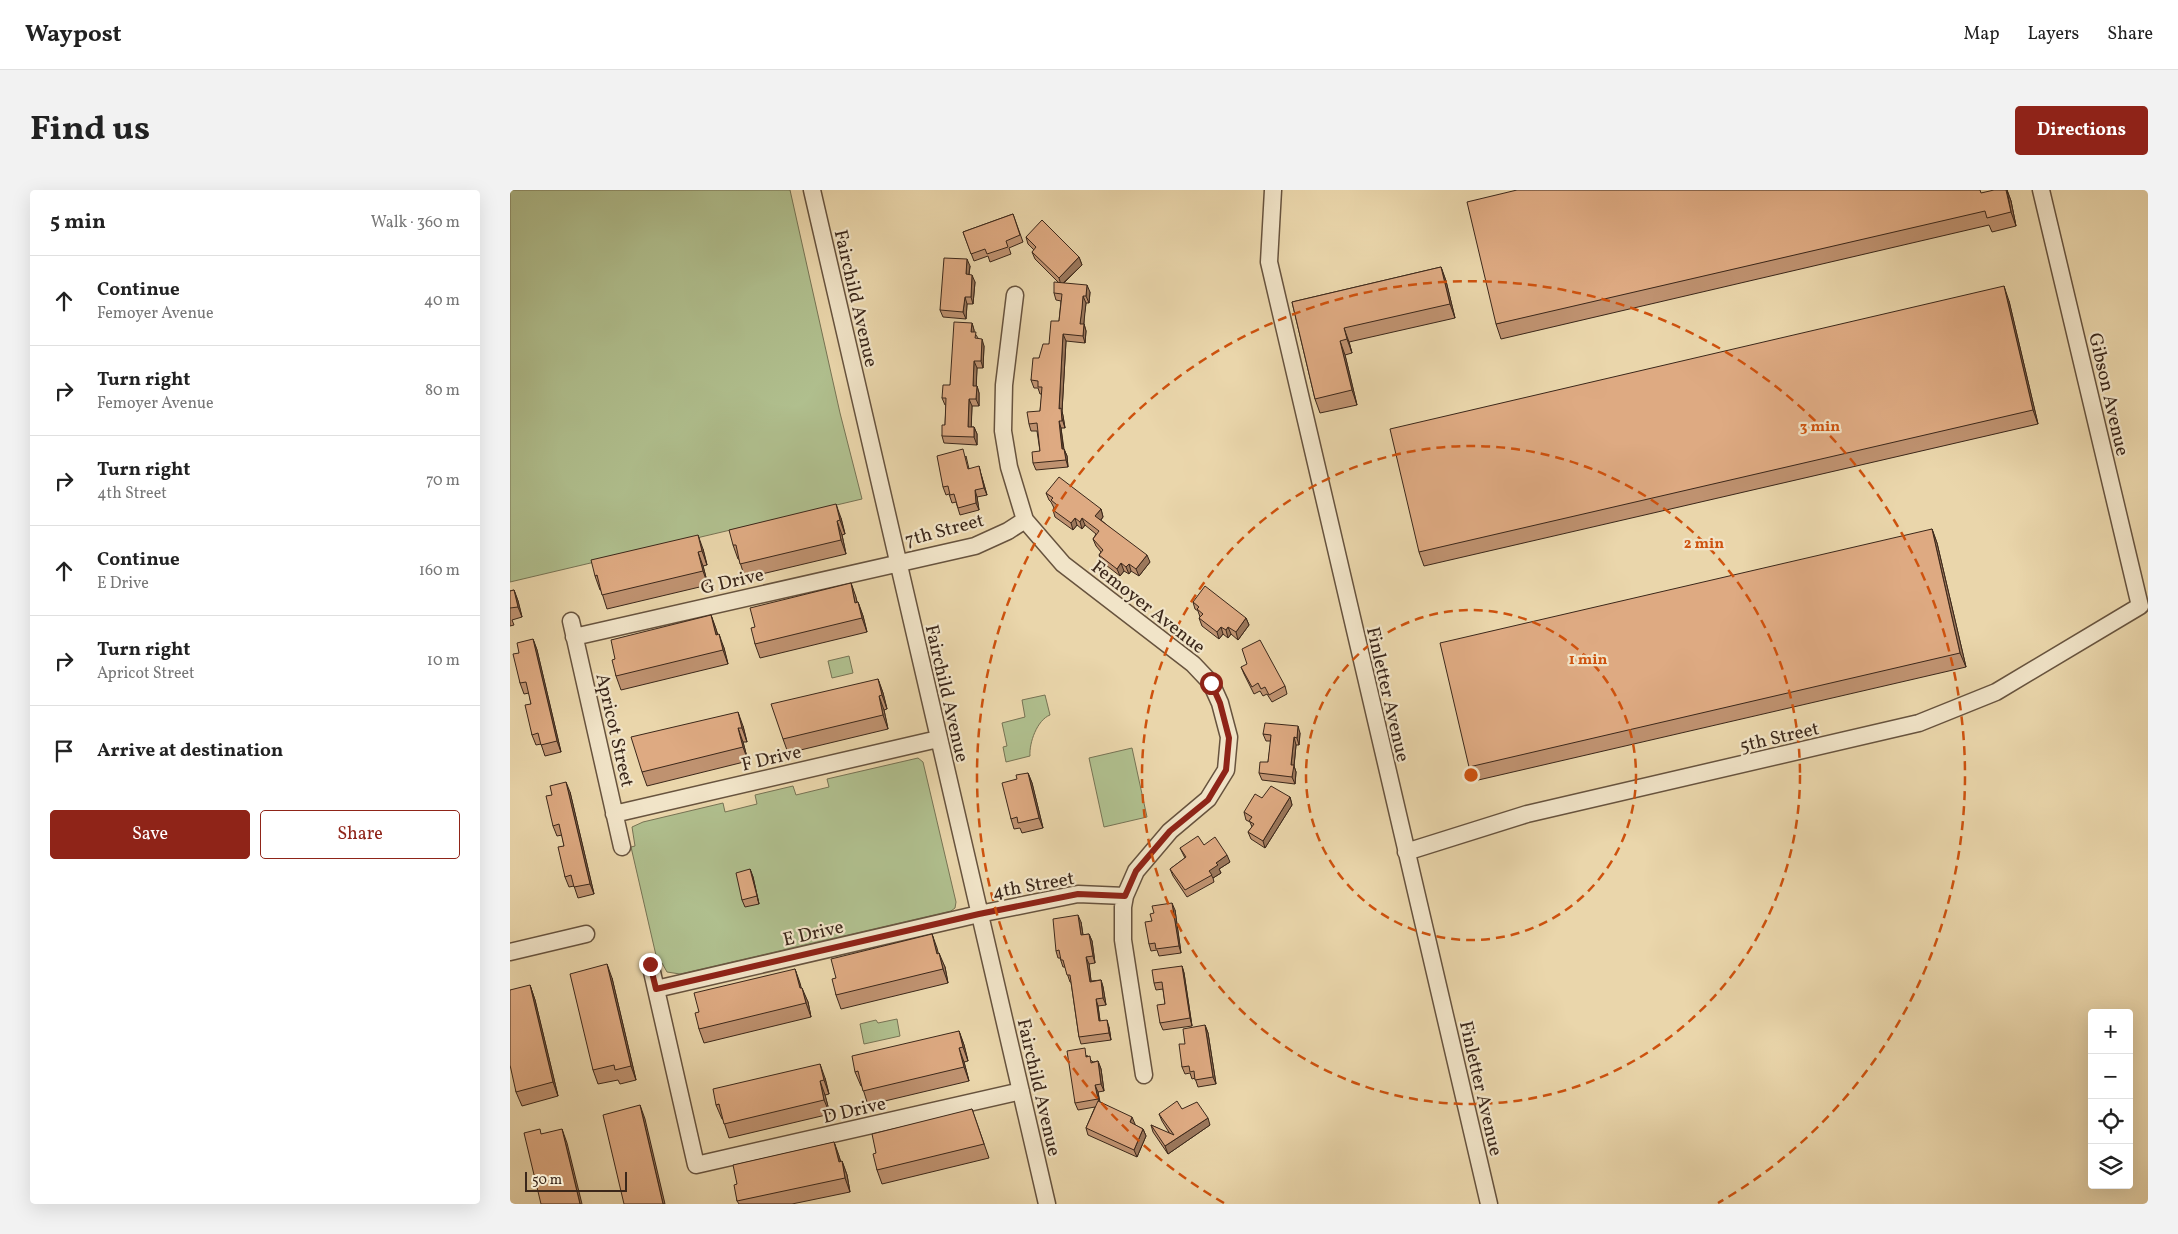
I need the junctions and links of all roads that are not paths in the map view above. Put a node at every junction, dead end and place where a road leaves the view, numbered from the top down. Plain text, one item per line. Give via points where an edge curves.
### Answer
1 (812, 190) edge
2 (1273, 190) edge
3 (2041, 190) edge
4 (1015, 295) dead end
5 (1025, 520) junction
6 (898, 562) junction
7 (2140, 606) joint
8 (572, 629) joint
9 (938, 738) junction
10 (614, 814) junction
11 (622, 847) dead end
12 (1406, 852) junction
13 (1125, 896) junction
14 (979, 914) junction
15 (586, 934) dead end
16 (510, 952) edge
17 (650, 964) dead end
18 (656, 989) junction
19 (1144, 1075) dead end
20 (1020, 1091) junction
21 (1047, 1204) edge
22 (1489, 1204) edge

1 - 6 street, Fairchild Avenue
2 - 12 street, Finletter Avenue via 1268,262
3 - 7 street, Gibson Avenue
4 - 5 street, Femoyer Avenue via 1004,385 1003,431 1009,467
5 - 6 street, 7th Street via 975,546
5 - 13 street, Femoyer Avenue via 1063,564 1193,664 1211,683 1220,703 1229,738 1226,770 1208,800 1170,831 1136,871
6 - 8 street, G Drive
6 - 9 street, Fairchild Avenue
7 - 12 street, 5th Street via 1996,692 1919,723 1527,814
8 - 10 street, Apricot Street
9 - 10 street, F Drive
9 - 14 street, Fairchild Avenue
10 - 11 street, Apricot Street
12 - 22 street, Finletter Avenue
13 - 14 street, 4th Street via 1078,894
13 - 19 street, Femoyer Avenue via 1123,940
14 - 18 street, E Drive
14 - 20 street, Fairchild Avenue
15 - 16 street
17 - 18 street
18 - 20 street, D Drive via 696,1165
20 - 21 street, Fairchild Avenue

